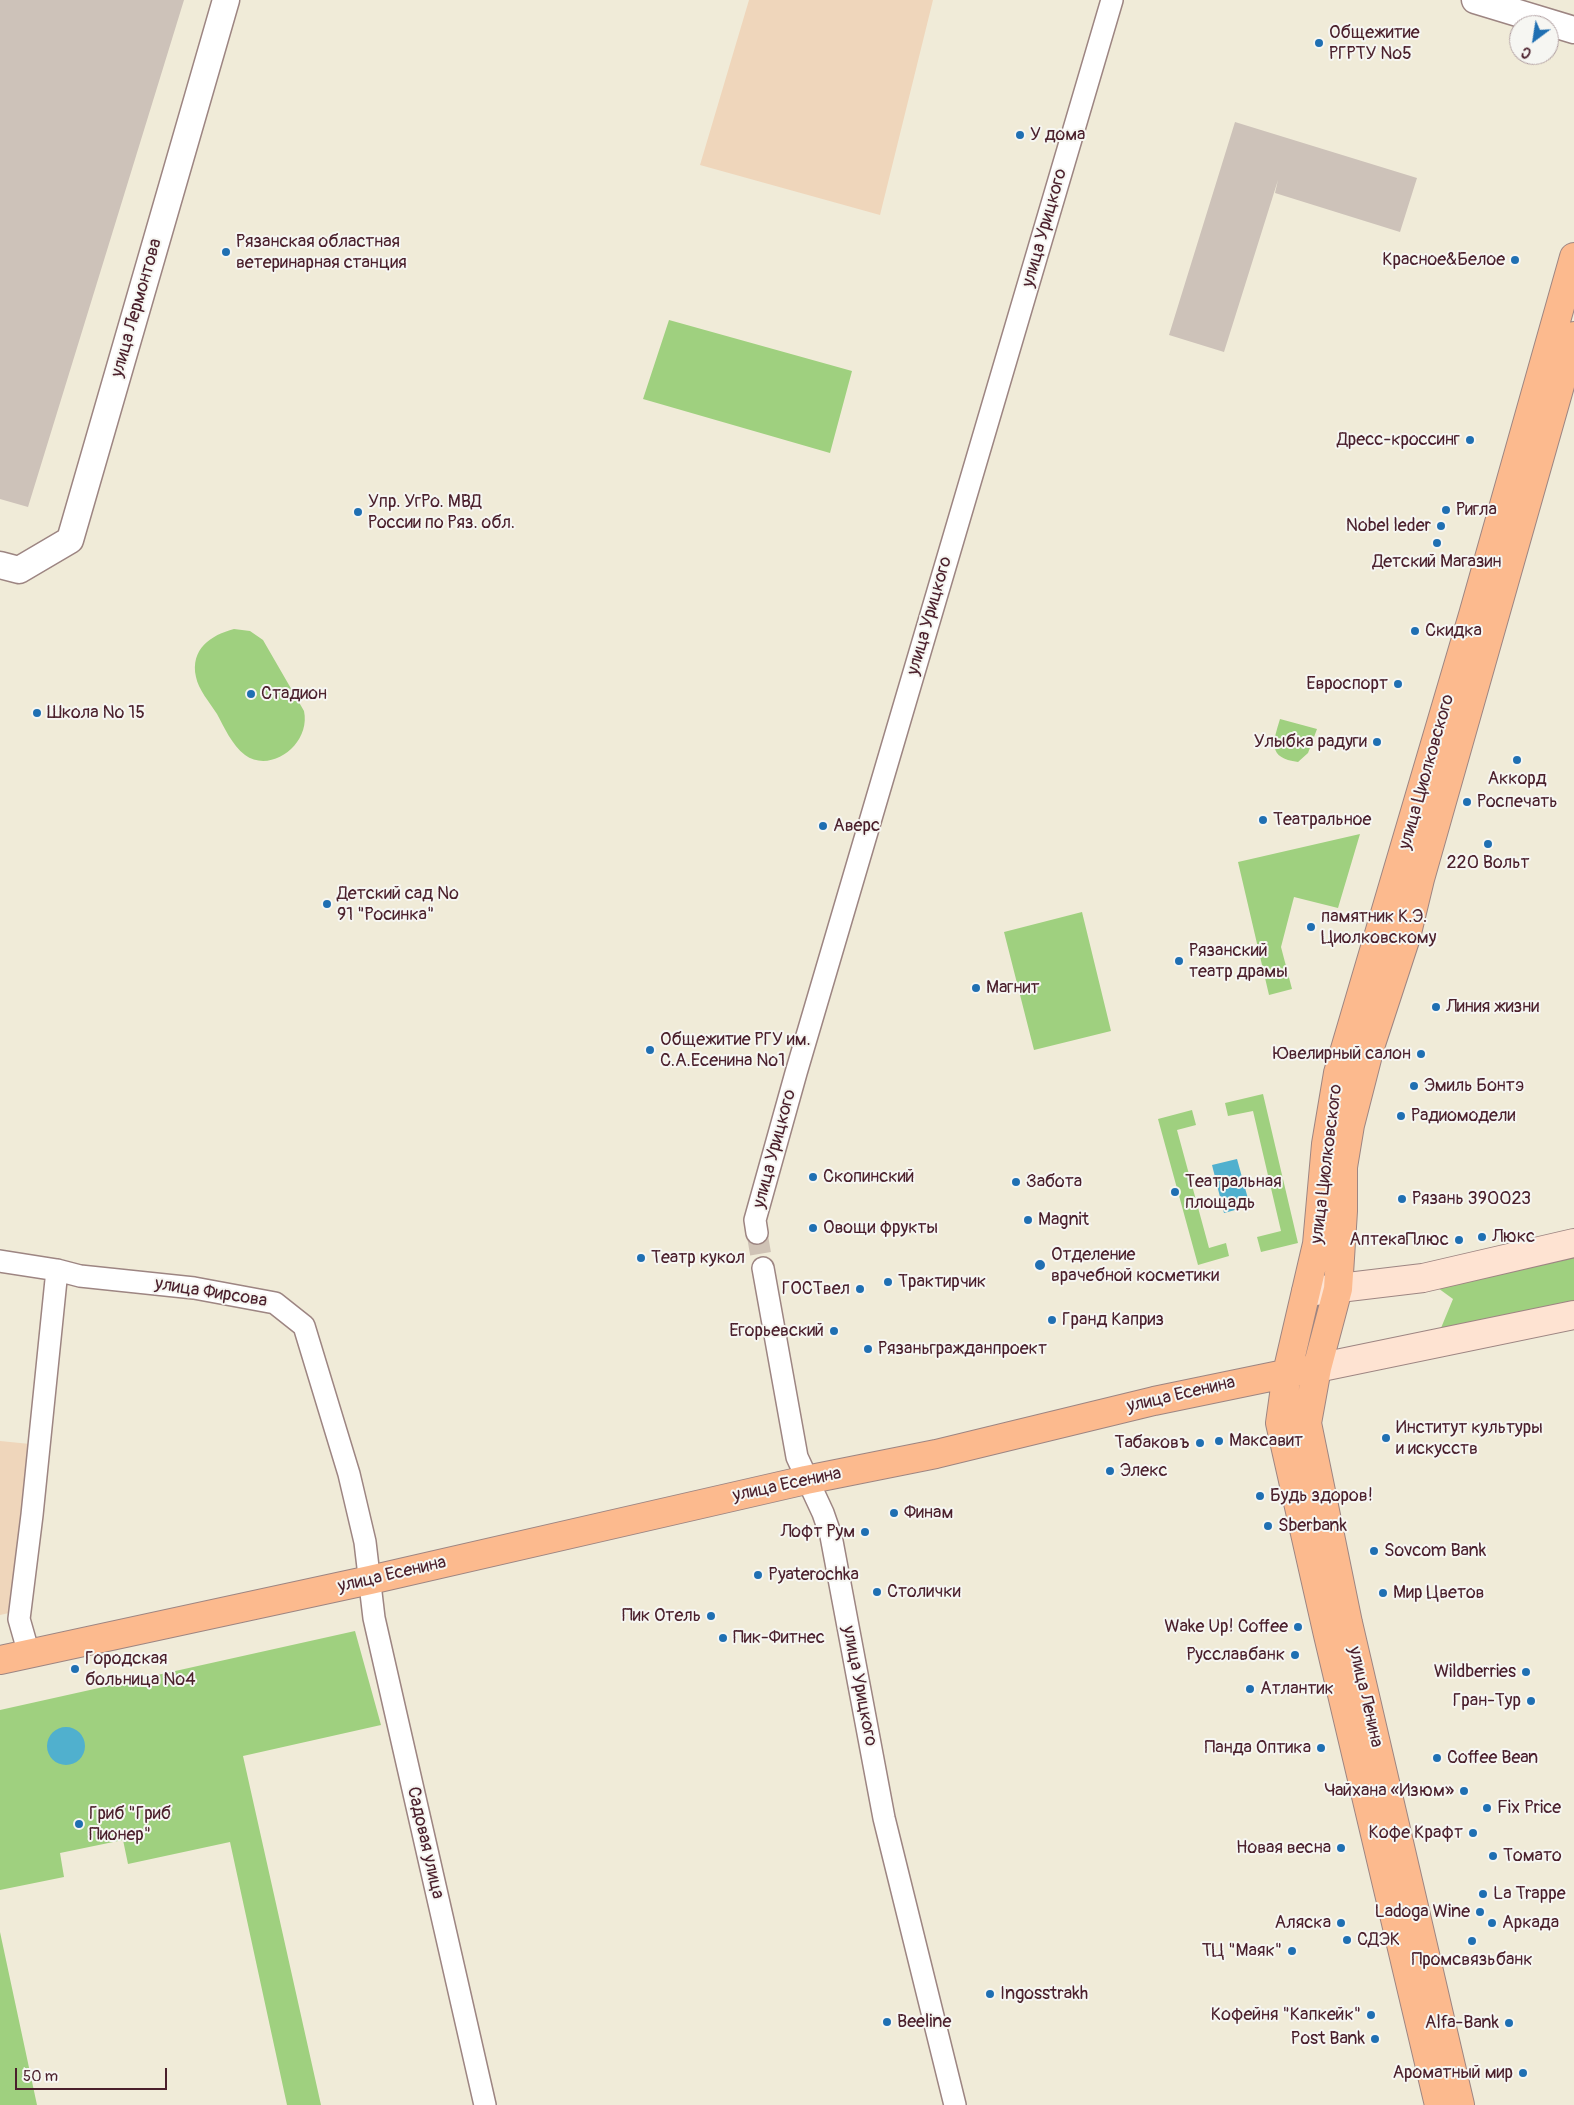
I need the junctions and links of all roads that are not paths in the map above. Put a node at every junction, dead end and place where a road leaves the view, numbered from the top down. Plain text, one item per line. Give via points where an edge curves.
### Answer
1 (226, 0) edge
2 (1112, 0) edge
3 (1475, 0) edge
4 (1574, 30) edge
5 (1574, 258) edge
6 (1574, 336) edge
7 (0, 564) edge
8 (757, 1233) tunnel mouth
9 (1574, 1243) edge
10 (0, 1261) edge
11 (763, 1268) tunnel mouth
12 (57, 1270) junction
13 (1338, 1289) junction
14 (1306, 1292) junction
15 (1574, 1315) edge
16 (1317, 1368) junction
17 (1287, 1373) junction
18 (806, 1480) junction
19 (370, 1580) junction
20 (29, 1654) junction
21 (0, 1660) edge
22 (485, 2105) edge
23 (955, 2105) edge
24 (1439, 2105) edge
25 (1460, 2105) edge

1 - 7 street, улица Лермонтова via 70,540 19,570
2 - 8 street, улица Урицкого via 796,1072 755,1220
3 - 4 street
5 - 14 main road, улица Циолковского via 1338,1073 1326,1144 1317,1244
6 - 13 main road, улица Циолковского via 1406,937 1370,1047 1350,1125 1343,1166
9 - 13 main road via 1422,1278
10 - 12 street, улица Фирсова
11 - 18 street, улица Урицкого via 797,1457
12 - 19 street, улица Фирсова via 80,1276 194,1288 275,1302 304,1326 349,1474
12 - 20 street via 19,1619
13 - 14 main road
13 - 16 main road, улица Ленина
14 - 17 main road, улица Циолковского
15 - 16 main road, улица Есенина
16 - 17 main road, улица Есенина
16 - 25 main road, улица Ленина via 1307,1423 1348,1623
17 - 18 main road, улица Есенина via 1154,1401 936,1454
17 - 24 main road, улица Ленина via 1280,1423
18 - 19 main road, улица Есенина
18 - 23 street, улица Урицкого via 831,1536 884,1818
19 - 20 main road, улица Есенина
19 - 22 street, Садовая улица via 374,1618
20 - 21 main road, улица Есенина

